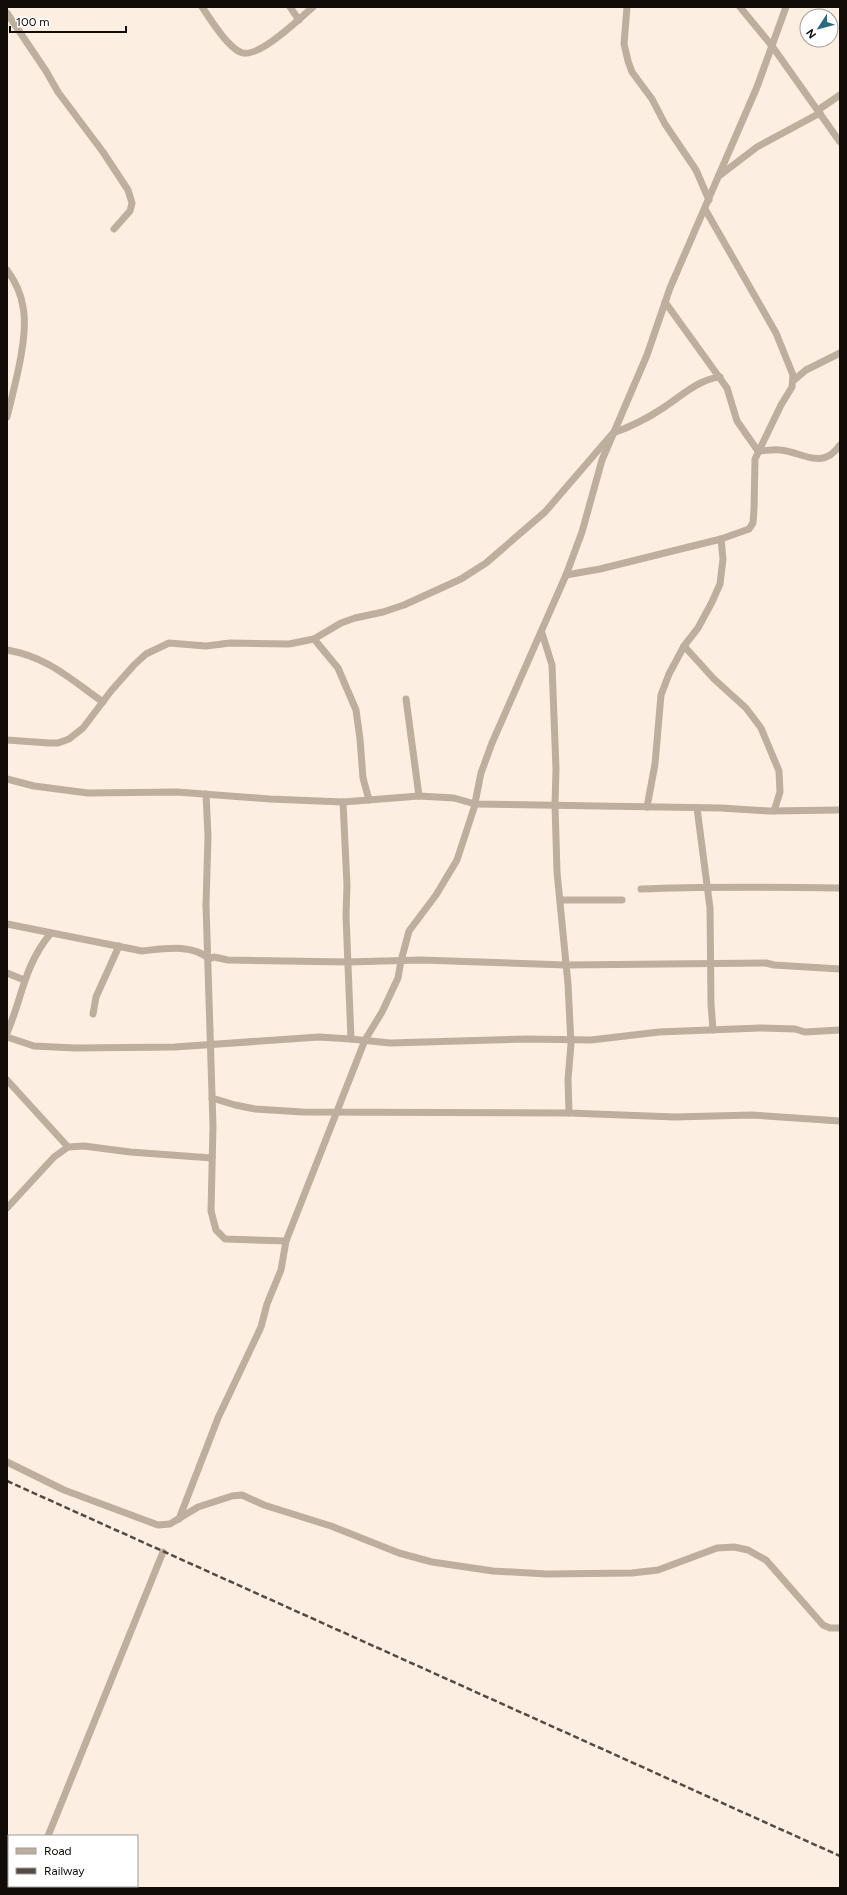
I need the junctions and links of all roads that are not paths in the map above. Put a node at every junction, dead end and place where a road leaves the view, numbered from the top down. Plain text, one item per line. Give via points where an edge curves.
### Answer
1 (202, 7) edge
2 (290, 7) edge
3 (313, 7) edge
4 (627, 7) edge
5 (740, 7) edge
6 (786, 7) edge
7 (7, 13) edge
8 (298, 20) junction
9 (772, 46) junction
10 (840, 95) edge
11 (819, 112) junction
12 (840, 142) edge
13 (719, 176) junction
14 (709, 200) junction
15 (705, 209) junction
16 (114, 229) dead end
17 (7, 270) edge
18 (665, 302) junction
19 (840, 353) edge
20 (720, 377) junction
21 (794, 380) junction
22 (7, 417) edge
23 (613, 433) junction
24 (840, 445) edge
25 (758, 451) junction
26 (721, 539) junction
27 (566, 575) junction
28 (542, 633) junction
29 (314, 639) junction
30 (684, 646) junction
31 (7, 650) edge
32 (406, 699) dead end
33 (103, 702) junction
34 (7, 740) edge
35 (7, 779) edge
36 (206, 794) junction
37 (419, 796) junction
38 (369, 800) junction
39 (343, 802) junction
40 (475, 804) junction
41 (555, 806) junction
42 (647, 807) junction
43 (697, 808) junction
44 (840, 810) edge
45 (774, 811) junction
46 (708, 888) junction
47 (840, 888) edge
48 (641, 889) dead end
49 (560, 900) junction
50 (622, 900) dead end
51 (7, 924) edge
52 (50, 934) junction
53 (119, 946) junction
54 (209, 959) junction
55 (401, 960) junction
56 (348, 962) junction
57 (711, 962) junction
58 (566, 965) junction
59 (840, 969) edge
60 (7, 974) edge
61 (24, 980) junction
62 (93, 1014) dead end
63 (712, 1030) junction
64 (840, 1030) edge
65 (7, 1033) edge
66 (7, 1037) edge
67 (351, 1039) junction
68 (570, 1039) junction
69 (365, 1040) junction
70 (210, 1044) junction
71 (7, 1080) edge
72 (212, 1098) junction
73 (338, 1111) junction
74 (569, 1113) junction
75 (840, 1121) edge
76 (68, 1147) junction
77 (212, 1158) junction
78 (7, 1208) edge
79 (286, 1241) junction
80 (7, 1462) edge
81 (179, 1519) junction
82 (163, 1552) dead end
83 (840, 1628) edge
84 (48, 1835) edge

1 - 8 street via 232,46 241,52 252,52 265,46
2 - 8 street
3 - 8 street
4 - 14 street via 624,44 632,72 696,170
5 - 9 street
6 - 9 street
7 - 16 street via 58,92 104,152 128,190 132,203 130,211
9 - 11 street
9 - 13 street
10 - 11 street
11 - 12 street
11 - 13 street via 757,147
13 - 14 street
14 - 15 street
15 - 18 street
15 - 21 street via 776,333
17 - 22 street via 18,289 24,308 18,371
18 - 20 street
18 - 23 street via 647,355
19 - 21 street via 806,370
20 - 23 street via 695,387 662,409
20 - 25 street via 731,398 737,421
21 - 25 street
23 - 27 street
23 - 29 street via 545,512 486,563 461,579 429,594 383,612 341,623
24 - 25 street via 832,454 817,460 780,450
25 - 26 street via 754,471 754,510 751,526
26 - 27 street
26 - 30 street via 723,559 720,584 709,609
27 - 28 street
28 - 40 street via 492,743 481,773
28 - 41 street via 552,665
29 - 33 street via 289,644 230,642 206,646 169,642 146,654
29 - 38 street via 338,668 356,710 362,778
30 - 42 street via 661,695 655,764
30 - 45 street via 718,684 746,708 761,728 779,771 780,792
31 - 33 street via 30,655 53,666
32 - 37 street
33 - 34 street via 83,728 64,741 38,743
35 - 36 street via 34,786 88,793
36 - 39 street
36 - 54 street via 206,905
37 - 38 street
37 - 40 street via 454,798
38 - 39 street
39 - 56 street
40 - 41 street
40 - 55 street via 457,860 436,895 409,931
41 - 42 street
41 - 49 street
42 - 43 street
43 - 45 street
43 - 46 street
44 - 45 street
46 - 47 street
46 - 48 street
46 - 57 street
49 - 50 street
49 - 58 street
51 - 52 street
52 - 53 street
52 - 61 street via 36,954
53 - 54 street via 142,951 162,948 187,950 205,955
53 - 62 street via 96,997
54 - 56 street via 214,956 240,960
54 - 70 street
55 - 56 street
55 - 58 street
55 - 69 street via 398,978
56 - 67 street
57 - 58 street
57 - 59 street via 767,963
57 - 63 street
58 - 68 street
60 - 61 street
61 - 65 street
63 - 64 street
63 - 68 street via 659,1032 591,1040
66 - 70 street via 21,1043 44,1047 175,1047
67 - 69 street
67 - 70 street via 319,1038
68 - 69 street via 390,1043
68 - 74 street
69 - 73 street
70 - 72 street
71 - 76 street
72 - 73 street via 255,1109
72 - 77 street
73 - 74 street
73 - 79 street
74 - 75 street via 675,1117 752,1115
76 - 77 street via 84,1146
76 - 78 street via 54,1157
77 - 79 street via 211,1211 216,1230 225,1239
79 - 81 street via 281,1270 261,1327 218,1418
80 - 81 street via 64,1490 158,1525 168,1525
81 - 83 street via 198,1507 242,1495 399,1553 432,1562 547,1574 632,1573 658,1570 718,1548 734,1547 748,1550 766,1560 823,1625
82 - 84 street

